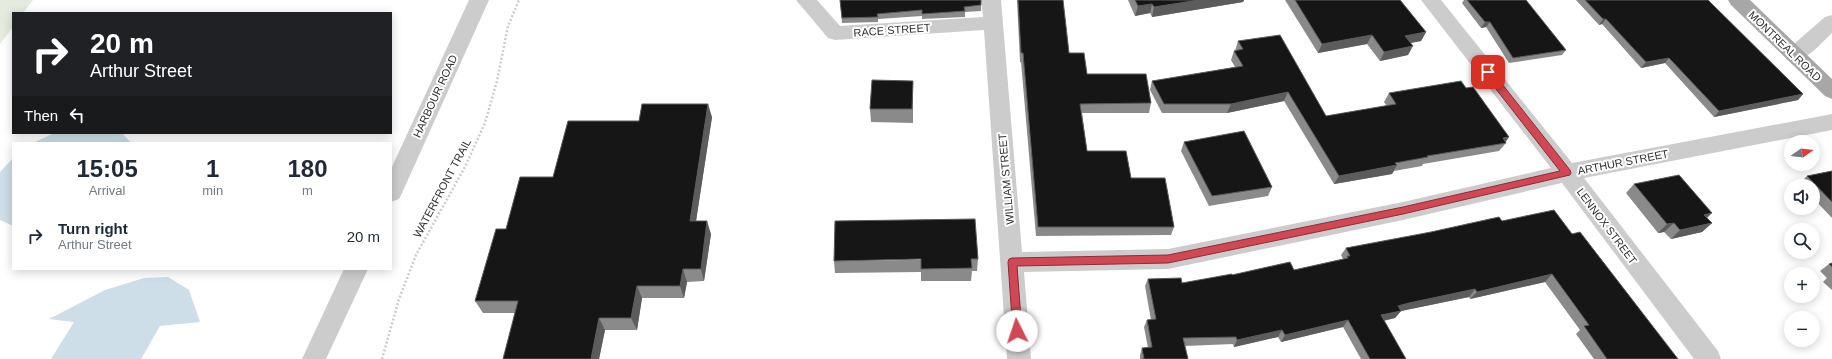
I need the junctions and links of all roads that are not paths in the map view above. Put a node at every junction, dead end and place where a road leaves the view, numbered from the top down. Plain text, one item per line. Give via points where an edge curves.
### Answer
1 (479, 0) edge
2 (806, 0) edge
3 (991, 0) edge
4 (1431, 0) edge
5 (1738, 0) edge
6 (1832, 22) edge
7 (993, 23) junction
8 (1794, 55) junction
9 (1832, 91) edge
10 (1832, 122) edge
11 (1567, 173) junction
12 (392, 191) edge
13 (1012, 262) junction
14 (356, 270) edge
15 (314, 359) edge
16 (1019, 359) edge
17 (1709, 359) edge

1 - 12 street, HARBOUR ROAD
2 - 7 street, RACE STREET via 835,33
3 - 7 street, WILLIAM STREET
4 - 11 street, LENNOX STREET
5 - 8 main road, MONTREAL ROAD
6 - 8 street
7 - 13 street, WILLIAM STREET
8 - 9 main road, MONTREAL ROAD
10 - 11 street, ARTHUR STREET
11 - 13 street, ARTHUR STREET via 1168,259
11 - 17 street, LENNOX STREET
13 - 16 street, WILLIAM STREET
14 - 15 street

